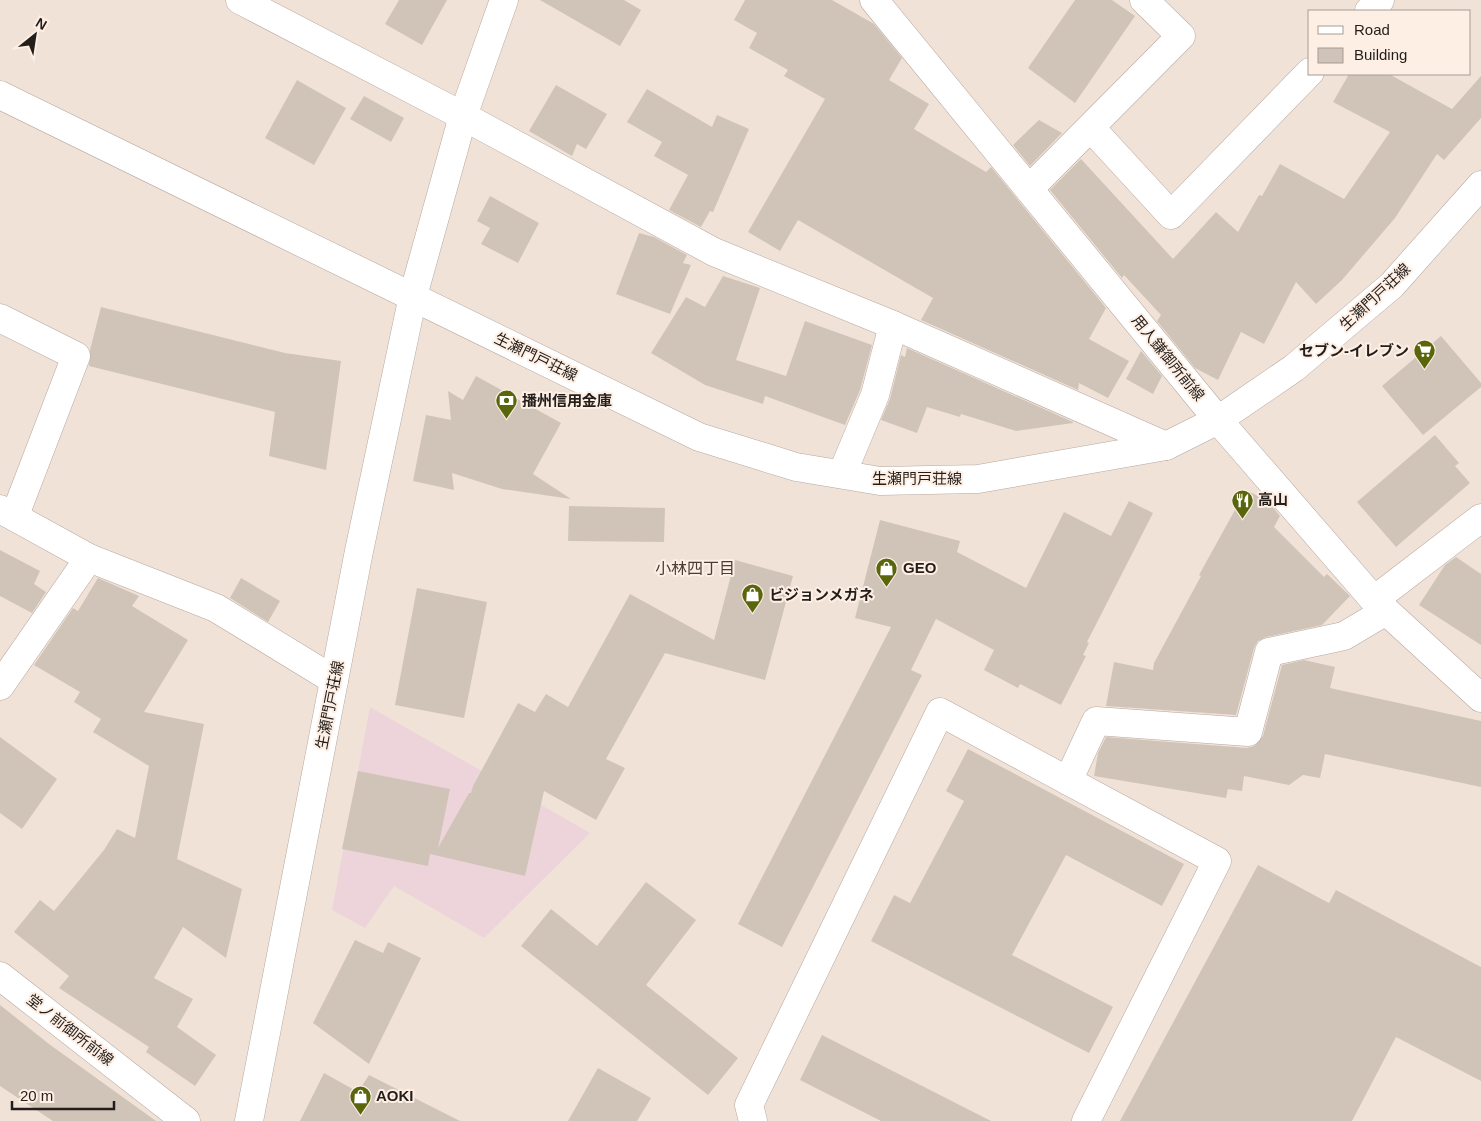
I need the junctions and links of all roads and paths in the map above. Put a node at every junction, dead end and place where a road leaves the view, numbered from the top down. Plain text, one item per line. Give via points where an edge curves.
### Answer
1 (240, 0) edge
2 (504, 0) edge
3 (874, 0) edge
4 (1144, 0) edge
5 (1380, 0) edge
6 (1370, 10) edge
7 (1308, 74) edge
8 (0, 94) edge
9 (463, 116) junction
10 (1091, 128) junction
11 (1481, 185) edge
12 (1029, 189) junction
13 (413, 296) junction
14 (0, 318) edge
15 (893, 325) junction
16 (1218, 420) junction
17 (1166, 446) junction
18 (842, 474) junction
19 (7, 512) edge
20 (1481, 518) edge
21 (89, 558) junction
22 (1380, 606) junction
23 (334, 680) junction
24 (0, 686) edge
25 (1481, 698) edge
26 (1068, 781) junction
27 (0, 976) edge
28 (186, 1121) edge
29 (249, 1121) edge
30 (753, 1121) edge
31 (1086, 1121) edge

1 - 9 street
2 - 9 street
3 - 12 street, 用人鎌御所前線
4 - 10 street via 1181,36
5 - 6 street
7 - 10 street via 1170,216
8 - 13 street
9 - 13 street
9 - 15 street via 714,252
10 - 12 street
11 - 16 street, 生瀬門戸荘線 via 1392,285 1294,368
12 - 16 street, 用人鎌御所前線
13 - 18 street, 生瀬門戸荘線 via 699,437 796,467
13 - 23 street, 生瀬門戸荘線
14 - 19 street via 76,356
15 - 17 street
15 - 18 street via 875,395
16 - 17 street, 生瀬門戸荘線
16 - 22 street, 用人鎌御所前線
17 - 18 street, 生瀬門戸荘線 via 978,479 880,481
19 - 21 street
20 - 22 street
21 - 23 street via 216,608
21 - 24 street
22 - 25 street, 用人鎌御所前線
22 - 26 street via 1344,636 1269,652 1248,732 1096,721
23 - 29 street, 生瀬門戸荘線
26 - 30 street via 940,712 749,1105
26 - 31 street via 1217,861
27 - 28 street, 堂ノ前御所前線

